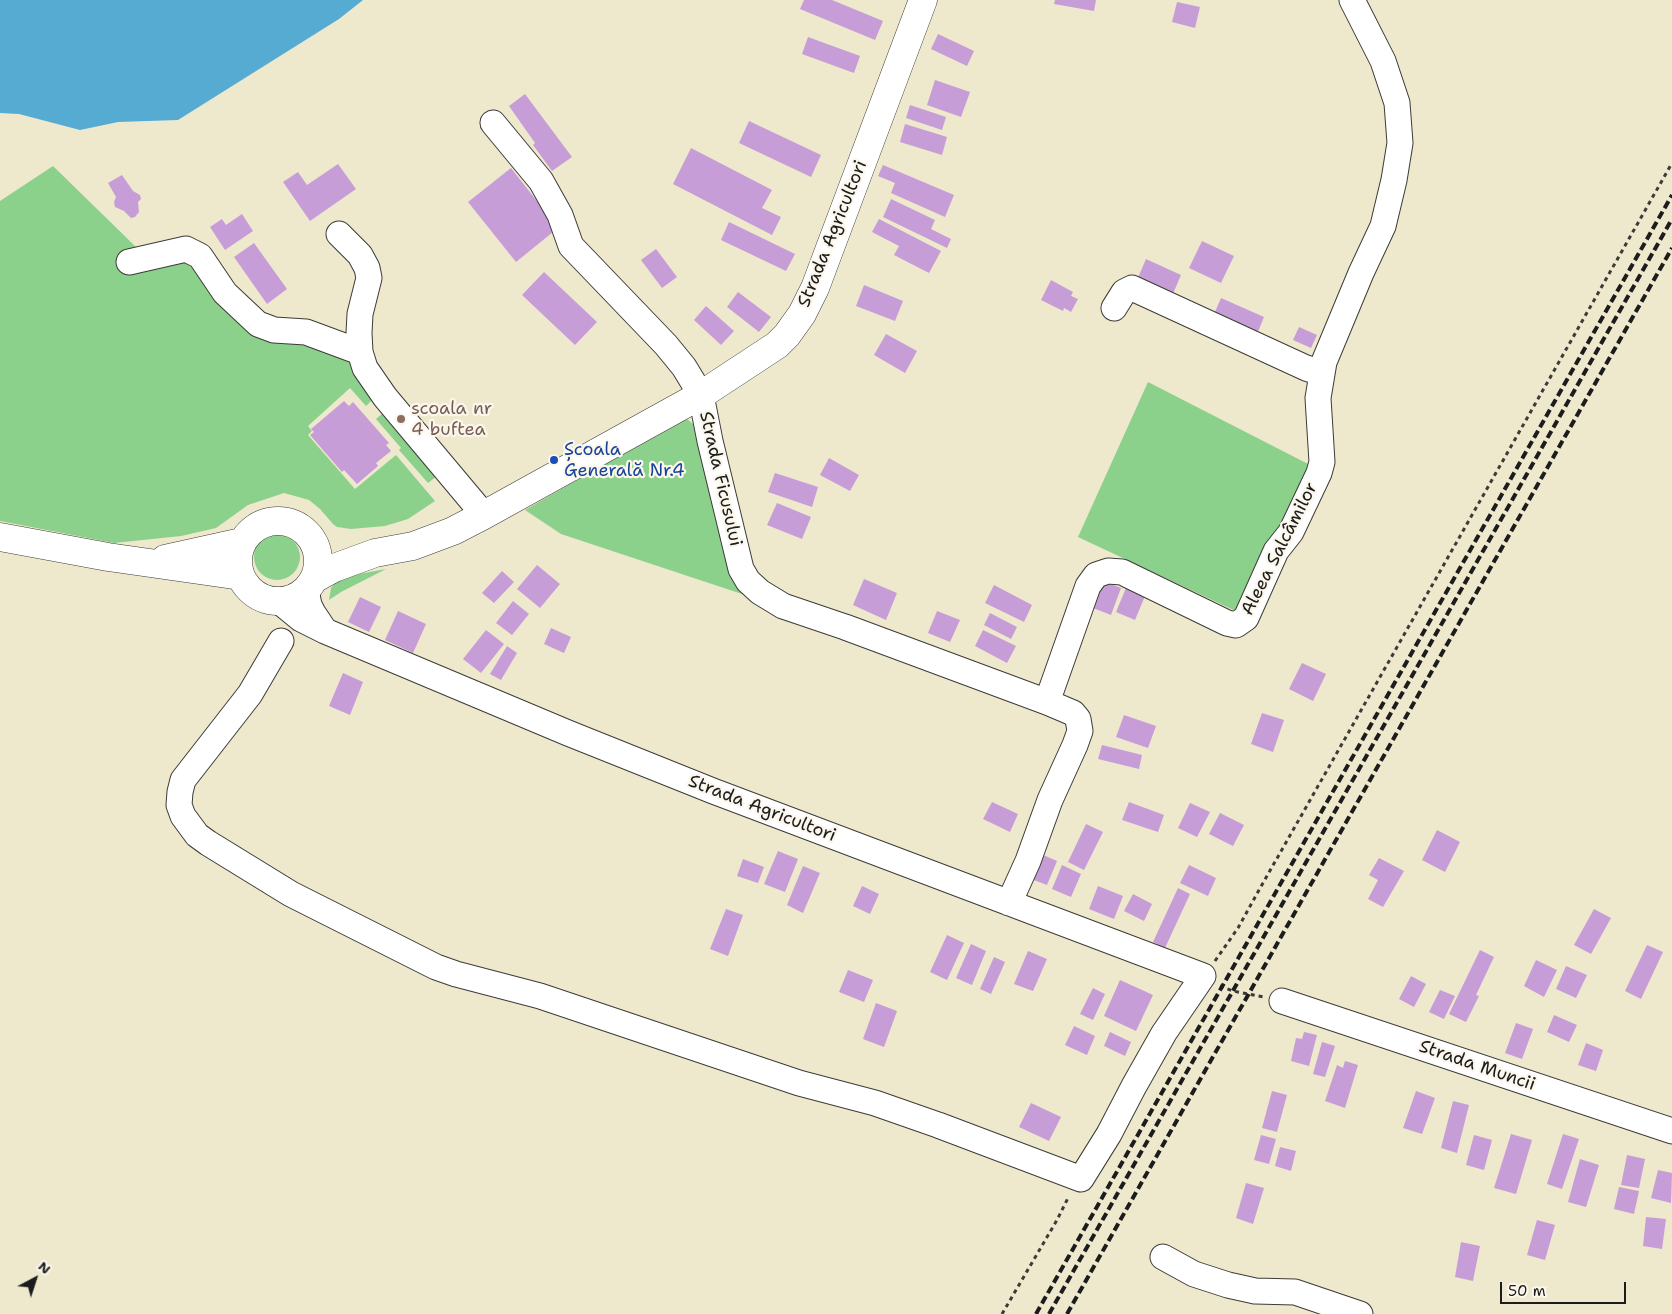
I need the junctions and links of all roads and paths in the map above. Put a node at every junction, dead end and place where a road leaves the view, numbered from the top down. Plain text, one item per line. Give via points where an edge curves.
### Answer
1 (923, 0) edge
2 (1352, 0) edge
3 (493, 123) dead end
4 (1672, 163) edge
5 (340, 234) dead end
6 (129, 262) dead end
7 (1114, 308) dead end
8 (360, 352) junction
9 (1322, 373) junction
10 (701, 394) junction
11 (484, 516) junction
12 (0, 537) edge
13 (242, 542) junction
14 (315, 543) junction
15 (375, 553) junction
16 (149, 562) junction
17 (241, 576) junction
18 (310, 585) junction
19 (279, 601) junction
20 (325, 631) junction
21 (281, 641) dead end
22 (1047, 702) junction
23 (1009, 904) junction
24 (1203, 976) junction
25 (1282, 1001) joint
26 (1672, 1131) edge
27 (1081, 1179) junction
28 (1163, 1257) dead end
29 (1002, 1314) edge
30 (1360, 1314) edge

1 - 10 main road, Strada Agricultori via 808,302 777,346
2 - 9 street, Aleea Salcâmilor via 1383,61 1397,104 1400,143 1383,226 1360,273
3 - 10 street, Strada Ficusului via 541,181 560,215 571,246 666,345
4 - 24 path via 1238,928
5 - 8 street via 360,255 369,278 360,314
6 - 8 street via 186,249 200,256 225,293 258,324 274,330 306,332
7 - 9 street via 1124,292 1132,288
8 - 11 street via 365,368 386,397
9 - 22 street, Aleea Salcâmilor via 1318,398 1322,462 1319,472 1290,532 1276,551 1246,618 1236,625 1227,623 1122,572 1108,571 1096,575 1088,586
10 - 11 main road, Strada Agricultori
10 - 22 street, Strada Ficusului via 741,569 760,592 783,606
11 - 15 main road, Strada Agricultori via 413,546
12 - 16 main road
13 - 14 main road via 259,525 282,520 294,523
13 - 16 main road
13 - 17 main road via 238,553
14 - 15 main road, Strada Agricultori
14 - 18 main road via 318,570
15 - 18 main road, Strada Agricultori via 334,568
16 - 17 main road
17 - 19 main road via 256,595
18 - 19 main road via 294,598
18 - 20 street via 310,605
19 - 20 street, Strada Agricultori via 301,619
20 - 23 street, Strada Agricultori via 713,791
21 - 27 street via 250,694 183,780 179,805 183,816 208,843 291,894 436,967 540,996 799,1082 875,1103
22 - 23 street via 1073,713 1078,718 1080,731
23 - 24 street, Strada Agricultori
24 - 25 path via 1233,991
24 - 27 street via 1164,1033
25 - 26 street, Strada Muncii
27 - 29 path
28 - 30 street via 1194,1274 1228,1285 1255,1291 1294,1292

